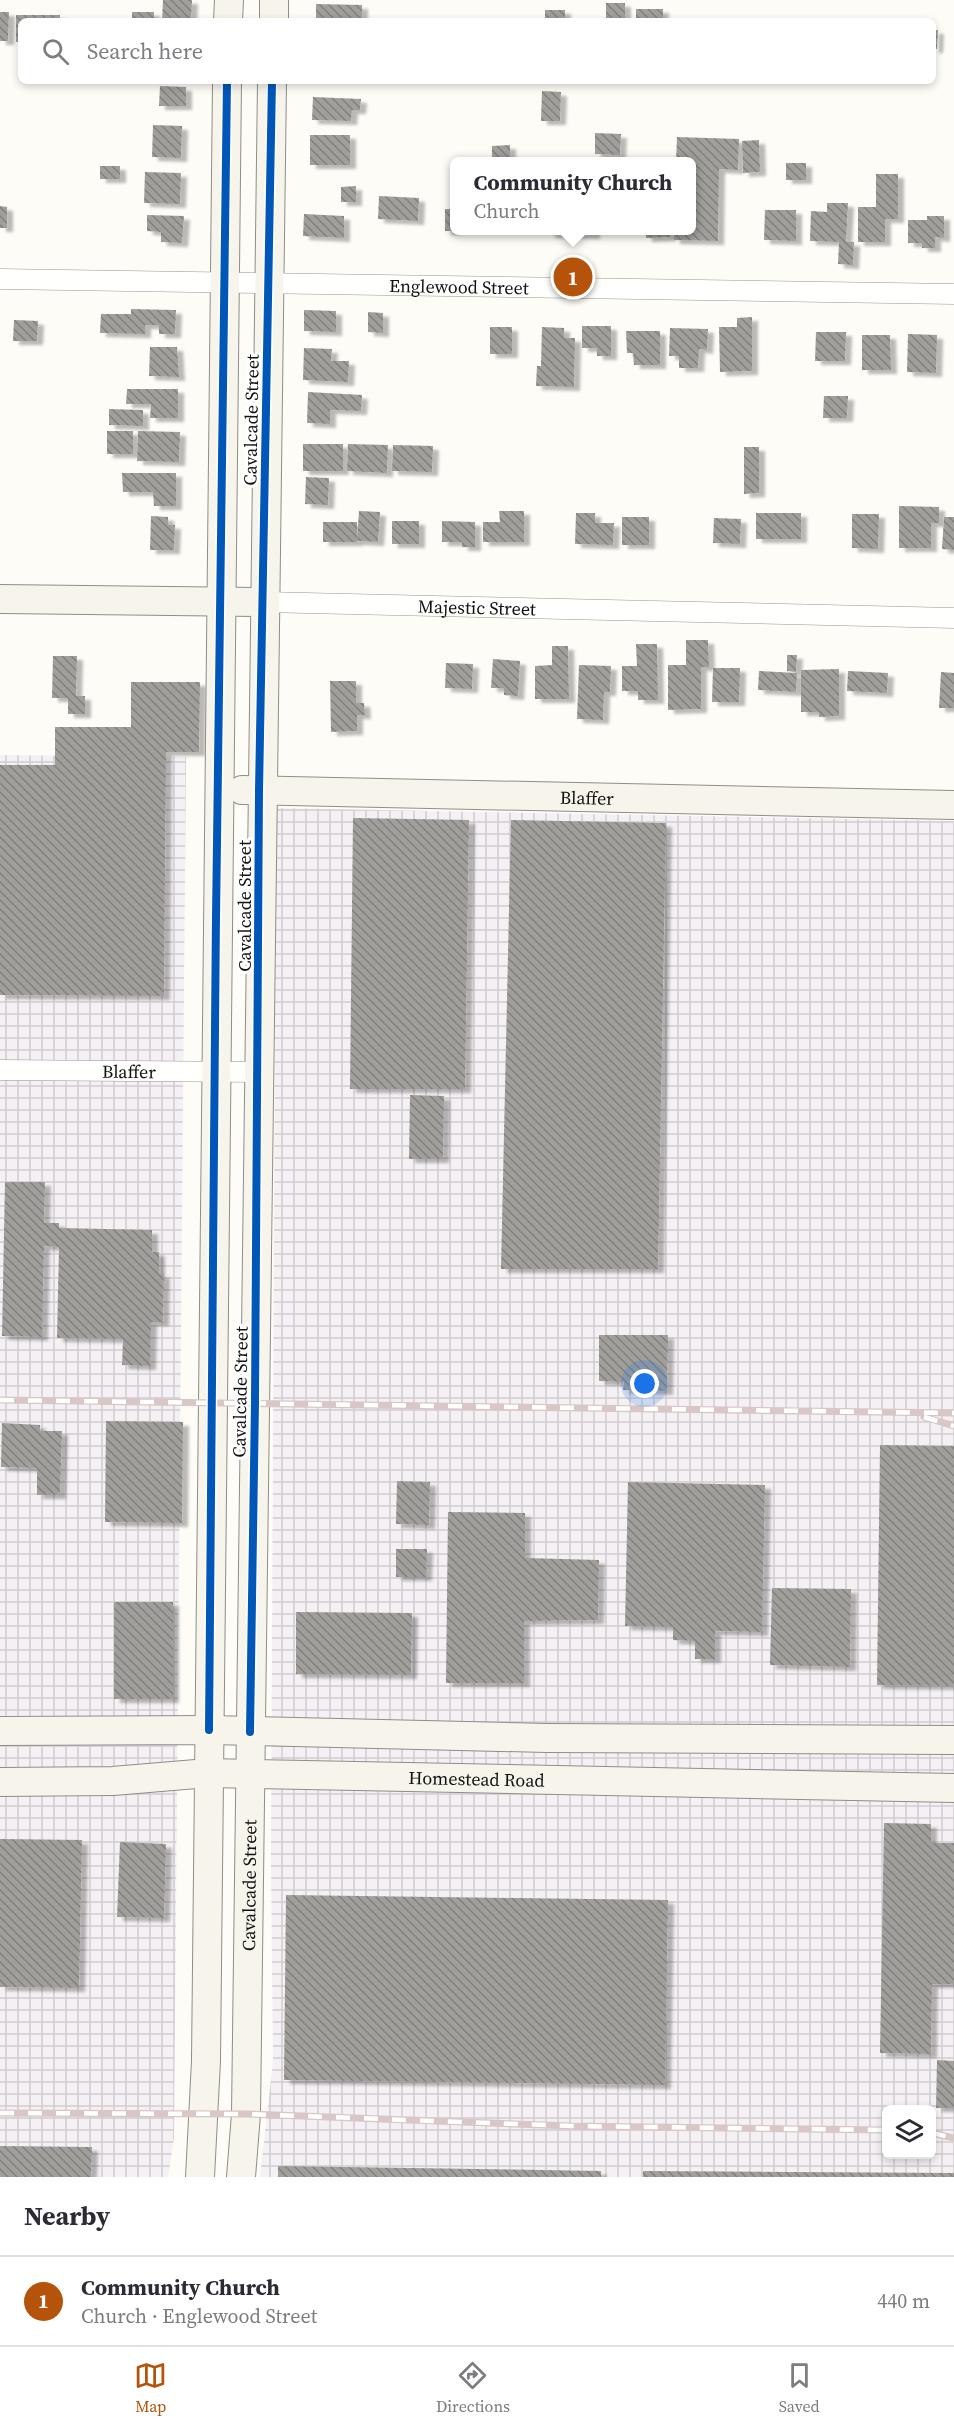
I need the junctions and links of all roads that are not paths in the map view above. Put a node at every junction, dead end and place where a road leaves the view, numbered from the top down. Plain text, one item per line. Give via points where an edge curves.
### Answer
1 (229, 0) edge
2 (274, 0) edge
3 (228, 18) edge
4 (274, 18) edge
5 (227, 84) edge
6 (272, 84) edge
7 (0, 279) edge
8 (224, 282) junction
9 (269, 283) junction
10 (954, 294) edge
11 (0, 598) edge
12 (220, 602) junction
13 (263, 602) junction
14 (954, 618) edge
15 (219, 790) junction
16 (260, 790) junction
17 (954, 805) edge
18 (0, 1070) edge
19 (213, 1072) junction
20 (257, 1072) junction
21 (209, 1730) junction
22 (0, 1731) edge
23 (250, 1732) junction
24 (547, 1738) junction
25 (852, 1740) junction
26 (954, 1740) edge
27 (208, 1773) junction
28 (250, 1774) junction
29 (0, 1782) edge
30 (550, 1782) junction
31 (851, 1784) junction
32 (954, 1788) edge
33 (206, 2061) junction
34 (246, 2061) junction
35 (200, 2177) edge
36 (242, 2177) edge

1 - 3 main road
2 - 4 main road
5 - 8 main road, Cavalcade Street
6 - 9 main road, Cavalcade Street
7 - 8 street, Englewood Street
8 - 9 street, Englewood Street
8 - 12 main road, Cavalcade Street
9 - 10 street, Englewood Street
9 - 13 main road, Cavalcade Street
11 - 12 main road, Majestic Street
12 - 13 main road, Majestic Street
12 - 15 main road, Cavalcade Street
13 - 14 street, Majestic Street
13 - 16 main road, Cavalcade Street
15 - 16 main road, Blaffer
15 - 19 main road, Cavalcade Street
16 - 17 main road, Blaffer
16 - 20 main road, Cavalcade Street
18 - 19 street, Blaffer
19 - 20 street, Blaffer
19 - 21 main road, Cavalcade Street
20 - 23 main road, Cavalcade Street
21 - 22 main road
21 - 23 main road
21 - 27 main road, Cavalcade Street
23 - 24 main road
23 - 28 main road, Cavalcade Street
24 - 25 main road
24 - 30 main road
25 - 26 main road
25 - 31 main road
27 - 28 main road, Homestead Road
27 - 29 main road, Homestead Road via 113,1781
27 - 33 main road, Cavalcade Street
28 - 30 main road, Homestead Road
28 - 34 main road, Cavalcade Street
30 - 31 main road, Homestead Road
31 - 32 main road, Homestead Road
33 - 34 main road
33 - 35 main road, Cavalcade Street
34 - 36 main road, Cavalcade Street

